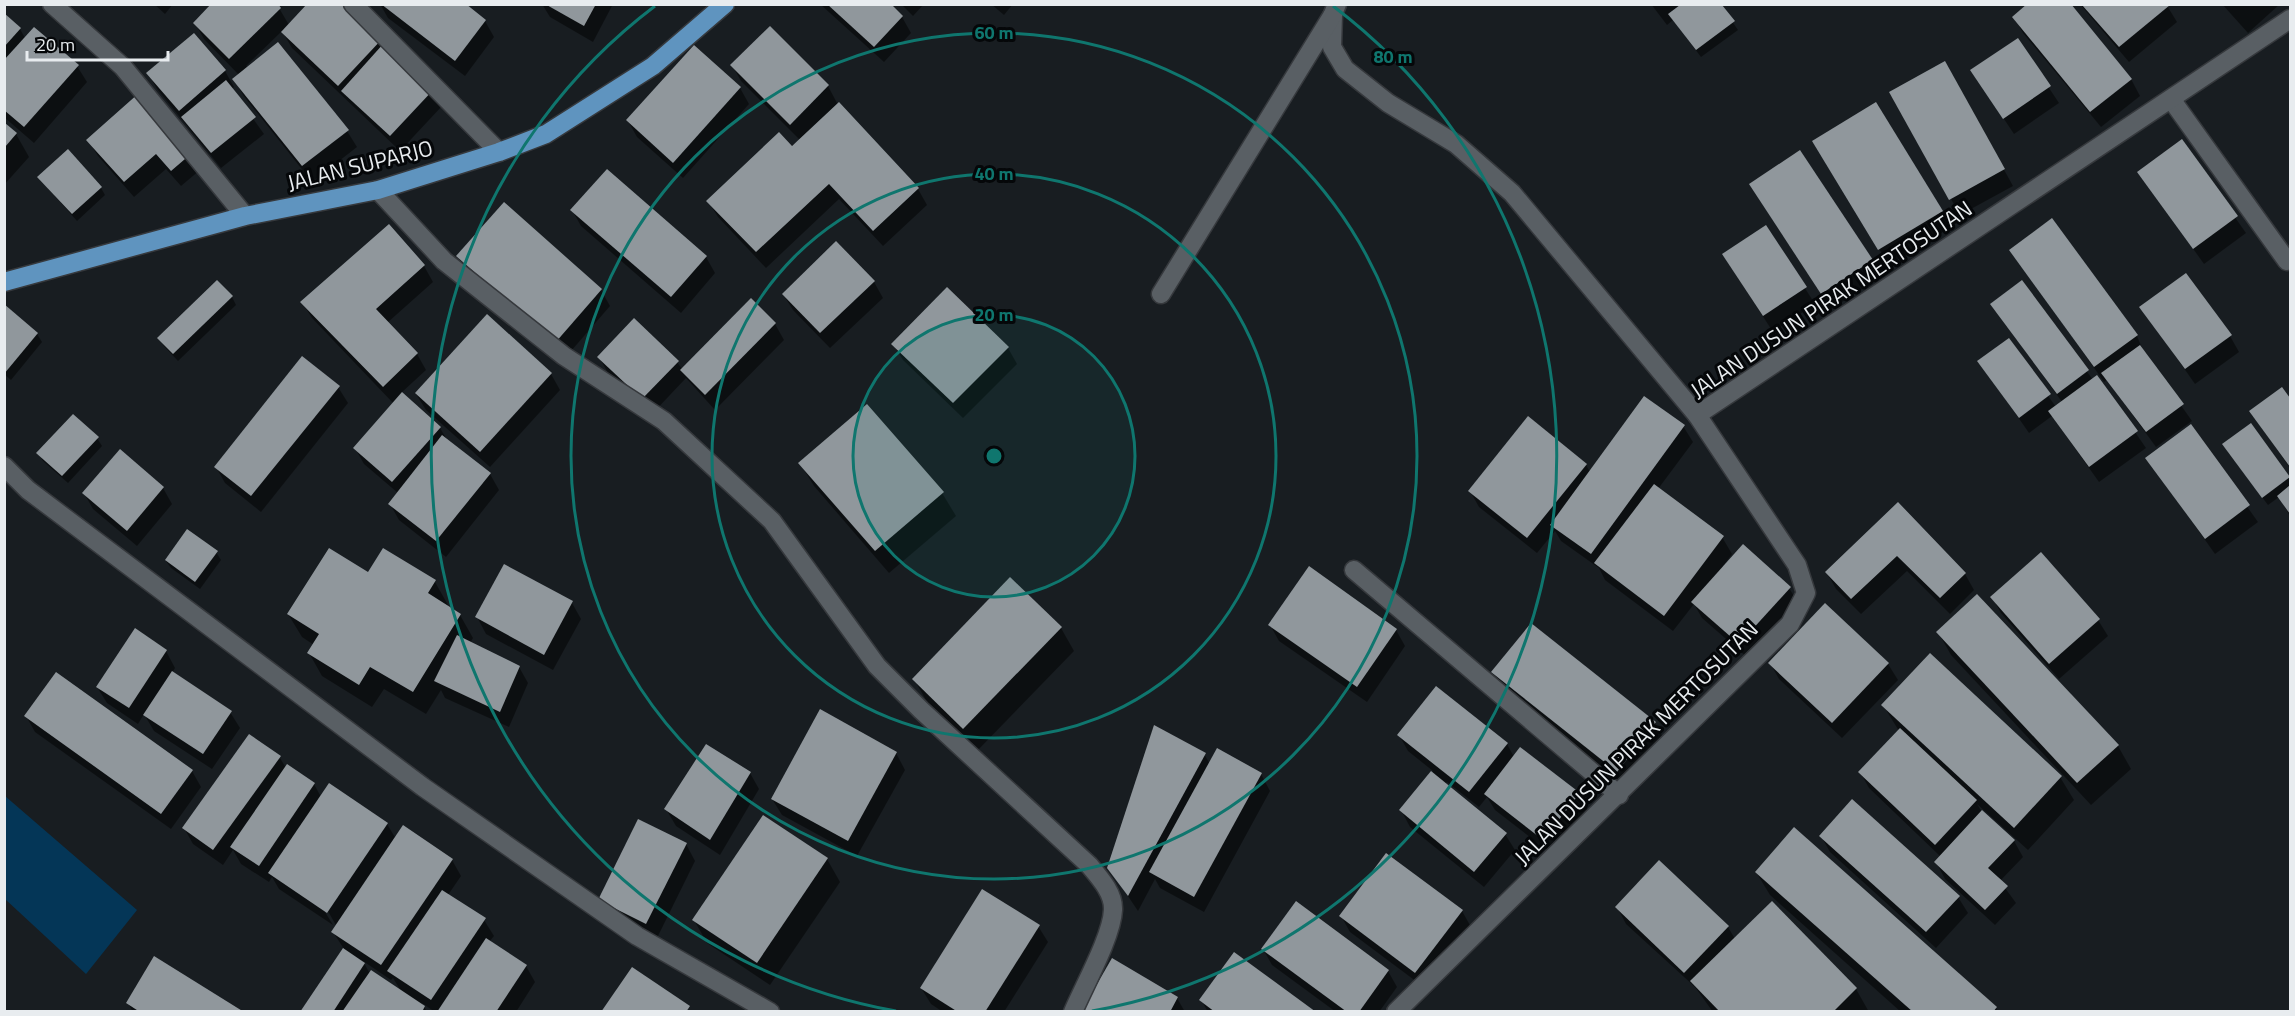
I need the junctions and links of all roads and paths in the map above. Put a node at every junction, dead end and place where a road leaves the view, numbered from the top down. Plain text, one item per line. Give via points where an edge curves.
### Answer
1 (52, 4) edge
2 (353, 4) edge
3 (725, 4) edge
4 (1335, 9) edge
5 (2290, 20) edge
6 (2171, 99) junction
7 (499, 152) junction
8 (378, 190) junction
9 (245, 216) junction
10 (2288, 261) dead end
11 (4, 282) edge
12 (1161, 294) dead end
13 (1697, 415) junction
14 (4, 466) edge
15 (1354, 570) dead end
16 (1618, 795) junction
17 (770, 1011) edge
18 (1074, 1011) edge
19 (1396, 1011) edge

1 - 9 street via 123,67
2 - 7 street
3 - 7 main road, JALAN SUPARJO via 653,66 546,134
4 - 12 street
4 - 13 street via 1332,47 1345,69 1388,103 1456,144 1512,193
5 - 6 street, JALAN DUSUN PIRAK MERTOSUTAN
6 - 10 street
6 - 13 street, JALAN DUSUN PIRAK MERTOSUTAN
7 - 8 main road, JALAN SUPARJO
8 - 9 main road, JALAN SUPARJO
8 - 18 street via 444,261 564,356 664,421 772,521 877,666 1089,865 1107,888 1113,909
9 - 11 main road, JALAN SUPARJO
13 - 16 street, JALAN DUSUN PIRAK MERTOSUTAN via 1797,565 1806,593 1790,624
14 - 17 street via 28,490 423,787 637,936
15 - 16 street
16 - 19 street, JALAN DUSUN PIRAK MERTOSUTAN

